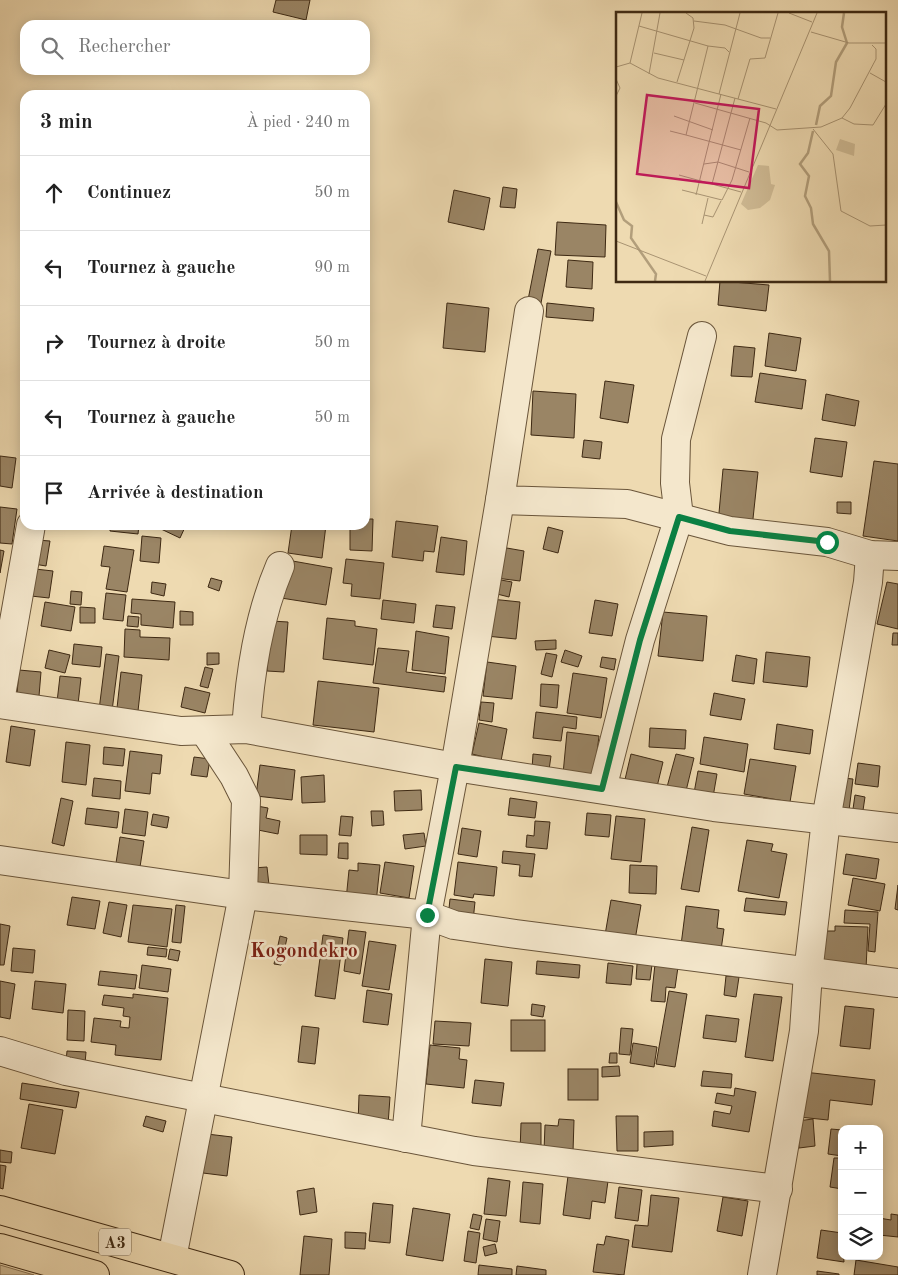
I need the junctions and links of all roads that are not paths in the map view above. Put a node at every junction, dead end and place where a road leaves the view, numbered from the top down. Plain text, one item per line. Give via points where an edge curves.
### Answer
1 (529, 312) dead end
2 (702, 336) dead end
3 (500, 500) junction
4 (679, 517) junction
5 (30, 530) edge
6 (870, 555) junction
7 (898, 556) edge
8 (280, 566) dead end
9 (0, 702) edge
10 (246, 729) junction
11 (205, 732) junction
12 (456, 767) junction
13 (602, 789) junction
14 (826, 820) junction
15 (898, 828) edge
16 (0, 860) edge
17 (243, 895) junction
18 (427, 915) junction
19 (808, 973) junction
20 (898, 983) edge
21 (0, 1051) edge
22 (202, 1096) junction
23 (406, 1138) junction
24 (778, 1188) junction
25 (0, 1210) edge
26 (0, 1248) edge
27 (172, 1258) junction
28 (94, 1275) edge
29 (230, 1275) edge
30 (762, 1275) edge

1 - 3 street
2 - 4 street via 676,439 675,483
3 - 4 street via 627,504
3 - 12 street
4 - 6 street via 730,531 827,542
4 - 13 street via 640,640
5 - 9 street
6 - 7 street
6 - 14 street
8 - 10 street via 268,595 250,677
9 - 11 street
10 - 11 street
10 - 12 street
11 - 17 street via 246,800
12 - 13 street
12 - 18 street
13 - 14 street
14 - 15 street
14 - 19 street
16 - 17 street
17 - 18 street
17 - 22 street
18 - 19 street via 454,925
18 - 23 street
19 - 20 street
19 - 24 street via 804,1031
21 - 22 street via 66,1071
22 - 23 street
22 - 27 street
23 - 24 street via 474,1151
24 - 30 street
25 - 27 highway, A3
26 - 28 highway, A3
27 - 29 highway, A3

